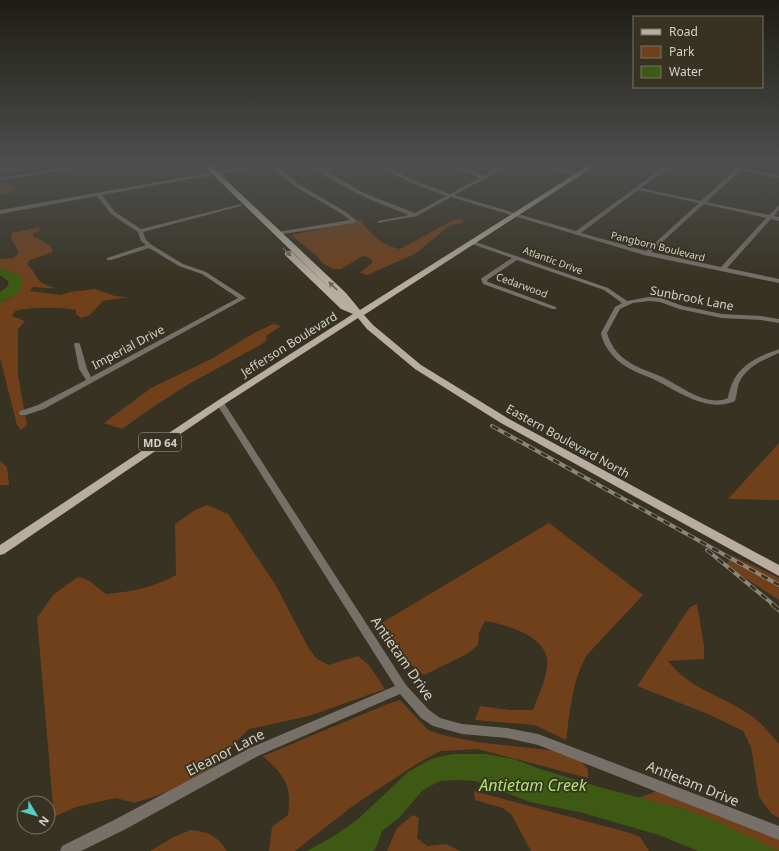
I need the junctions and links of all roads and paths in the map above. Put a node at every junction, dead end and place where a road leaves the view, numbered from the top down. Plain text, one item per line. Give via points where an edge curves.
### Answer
1 (48, 204) edge
2 (106, 204) edge
3 (247, 204) edge
4 (328, 204) edge
5 (384, 204) edge
6 (437, 204) edge
7 (479, 204) edge
8 (533, 204) edge
9 (618, 204) edge
10 (700, 204) edge
11 (704, 204) edge
12 (239, 205) junction
13 (779, 208) edge
14 (0, 212) edge
15 (517, 214) junction
16 (416, 215) junction
17 (768, 218) junction
18 (779, 219) edge
19 (255, 220) junction
20 (265, 221) junction
21 (380, 222) dead end
22 (140, 231) junction
23 (577, 233) junction
24 (278, 234) junction
25 (471, 242) junction
26 (150, 246) junction
27 (646, 254) junction
28 (517, 257) junction
29 (109, 259) dead end
30 (722, 270) junction
31 (779, 281) edge
32 (343, 295) junction
33 (385, 298) junction
34 (626, 303) junction
35 (554, 308) dead end
36 (358, 315) junction
37 (779, 321) edge
38 (370, 327) junction
39 (322, 338) junction
40 (77, 344) dead end
41 (779, 351) edge
42 (90, 381) junction
43 (220, 402) junction
44 (23, 413) dead end
45 (0, 551) edge
46 (779, 571) edge
47 (402, 688) junction
48 (779, 833) edge
49 (67, 851) edge

1 - 14 street
2 - 22 street via 113,213
3 - 20 main road, Eastern Boulevard North
4 - 24 street via 354,221
5 - 16 street
6 - 16 street
7 - 15 street, Pangborn Boulevard
8 - 15 main road, Jefferson Boulevard / MD 64
9 - 23 street
10 - 27 street
11 - 17 street
12 - 19 main road, Eastern Boulevard North
12 - 20 main road
12 - 22 street
13 - 17 street
15 - 23 street, Pangborn Boulevard
15 - 25 main road, Jefferson Boulevard / MD 64
16 - 21 street
17 - 18 street
17 - 30 street
19 - 24 main road via 261,222 272,233
19 -> 36 main road, Eastern Boulevard North via 344,307
20 - 24 main road, Eastern Boulevard North
22 - 26 street via 144,241
23 - 27 street, Pangborn Boulevard
32 -> 24 main road, Eastern Boulevard North
25 - 28 street, Atlantic Drive
25 - 33 main road, Jefferson Boulevard / MD 64
26 - 29 street
26 - 42 street, Imperial Drive via 181,265 204,273 243,298
27 - 30 street, Pangborn Boulevard
28 - 34 street, Atlantic Drive via 606,289
28 - 35 street, Cedarwood via 484,280 485,283
30 - 31 street, Pangborn Boulevard
32 - 33 main road via 360,306
32 - 36 main road, Eastern Boulevard North
33 - 36 main road, Jefferson Boulevard / MD 64
34 - 37 street, Sunbrook Lane via 655,299 717,316
34 - 41 street, Sunbrook Lane via 614,310 604,330 610,345 629,366 700,399 729,402 734,387 746,370 757,360
36 - 38 main road, Eastern Boulevard North
36 - 39 main road, Jefferson Boulevard / MD 64
38 - 39 main road via 349,325
38 - 46 main road, Eastern Boulevard North via 418,368 474,404
39 - 43 main road, Jefferson Boulevard / MD 64
40 - 42 street via 83,369
42 - 44 street, Imperial Drive via 41,407
43 - 45 main road, Jefferson Boulevard / MD 64
43 - 47 street, Antietam Drive
47 - 48 street, Antietam Drive via 413,703 437,722 462,729 507,733 538,740
47 - 49 street, Eleanor Lane via 254,752

